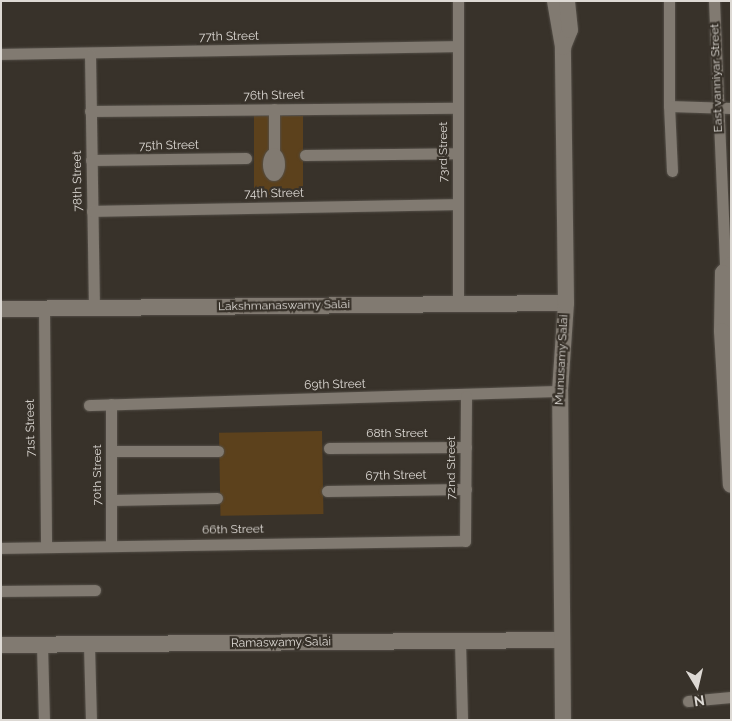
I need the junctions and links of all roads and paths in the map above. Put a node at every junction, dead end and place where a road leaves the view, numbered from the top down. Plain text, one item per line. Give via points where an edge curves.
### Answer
1 (458, 1) edge
2 (555, 1) edge
3 (567, 1) edge
4 (669, 1) edge
5 (714, 1) edge
6 (458, 46) junction
7 (563, 47) junction
8 (1, 54) edge
9 (90, 54) junction
10 (670, 106) junction
11 (458, 108) junction
12 (718, 108) junction
13 (731, 108) edge
14 (274, 110) junction
15 (90, 111) junction
16 (274, 153) dead end
17 (458, 153) junction
18 (305, 155) dead end
19 (246, 158) dead end
20 (91, 160) junction
21 (672, 171) dead end
22 (457, 204) junction
23 (92, 211) junction
24 (728, 266) edge
25 (566, 303) junction
26 (458, 304) junction
27 (44, 308) junction
28 (94, 308) junction
29 (1, 309) edge
30 (726, 331) edge
31 (560, 391) junction
32 (466, 396) junction
33 (111, 404) junction
34 (89, 405) dead end
35 (466, 447) junction
36 (329, 448) dead end
37 (111, 451) junction
38 (218, 451) dead end
39 (731, 479) edge
40 (731, 485) edge
41 (466, 489) junction
42 (327, 491) dead end
43 (217, 498) dead end
44 (111, 500) junction
45 (465, 541) joint
46 (111, 546) junction
47 (46, 547) junction
48 (1, 548) edge
49 (95, 590) dead end
50 (1, 591) edge
51 (560, 640) junction
52 (460, 641) junction
53 (42, 645) junction
54 (89, 645) junction
55 (1, 646) edge
56 (731, 697) edge
57 (688, 701) dead end
58 (44, 720) edge
59 (91, 720) edge
60 (462, 720) edge
61 (563, 720) edge

1 - 6 street, 73rd Street
2 - 7 street
3 - 7 street, Munusamy Salai via 570,30
4 - 10 street
5 - 12 street, East vanniyar Street
6 - 9 street, 77th Street
6 - 11 street, 73rd Street
7 - 25 street, Munusamy Salai
8 - 9 street, 77th Street
9 - 15 street, 78th Street
10 - 12 street
10 - 21 street
11 - 14 street, 76th Street
11 - 17 street, 73rd Street
12 - 13 street
12 - 24 street, East vanniyar Street
14 - 15 street, 76th Street
14 - 16 street
15 - 20 street, 78th Street
17 - 18 street
17 - 22 street, 73rd Street
19 - 20 street, 75th Street
20 - 23 street, 78th Street
22 - 23 street, 74th Street
22 - 26 street, 73rd Street
23 - 28 street, 78th Street
24 - 30 street, East vanniyar Street
25 - 26 street, Lakshmanaswamy Salai
25 - 31 street, Munusamy Salai
26 - 28 street, Lakshmanaswamy Salai
27 - 28 street, Lakshmanaswamy Salai
27 - 29 street, Lakshmanaswamy Salai
27 - 47 street, 71st Street
30 - 39 street, East vanniyar Street
31 - 32 street, 69th Street
31 - 51 street, Munusamy Salai
32 - 33 street, 69th Street
32 - 35 street, 72nd Street
33 - 34 street, 69th Street
33 - 37 street, 70th Street
35 - 36 street, 68th Street
35 - 41 street, 72nd Street
37 - 38 street
37 - 44 street, 70th Street
39 - 40 street, East vanniyar Street
41 - 42 street, 67th Street
41 - 45 street, 72nd Street
43 - 44 street
44 - 46 street, 70th Street
45 - 46 street, 66th Street
46 - 47 street, 66th Street
47 - 48 street, 66th Street
49 - 50 street
51 - 52 street, Ramaswamy Salai
51 - 61 street, Munusamy Salai
52 - 54 street, Ramaswamy Salai
52 - 60 street
53 - 54 street, Ramaswamy Salai
53 - 55 street, Ramaswamy Salai
53 - 58 street
54 - 59 street
56 - 57 street

